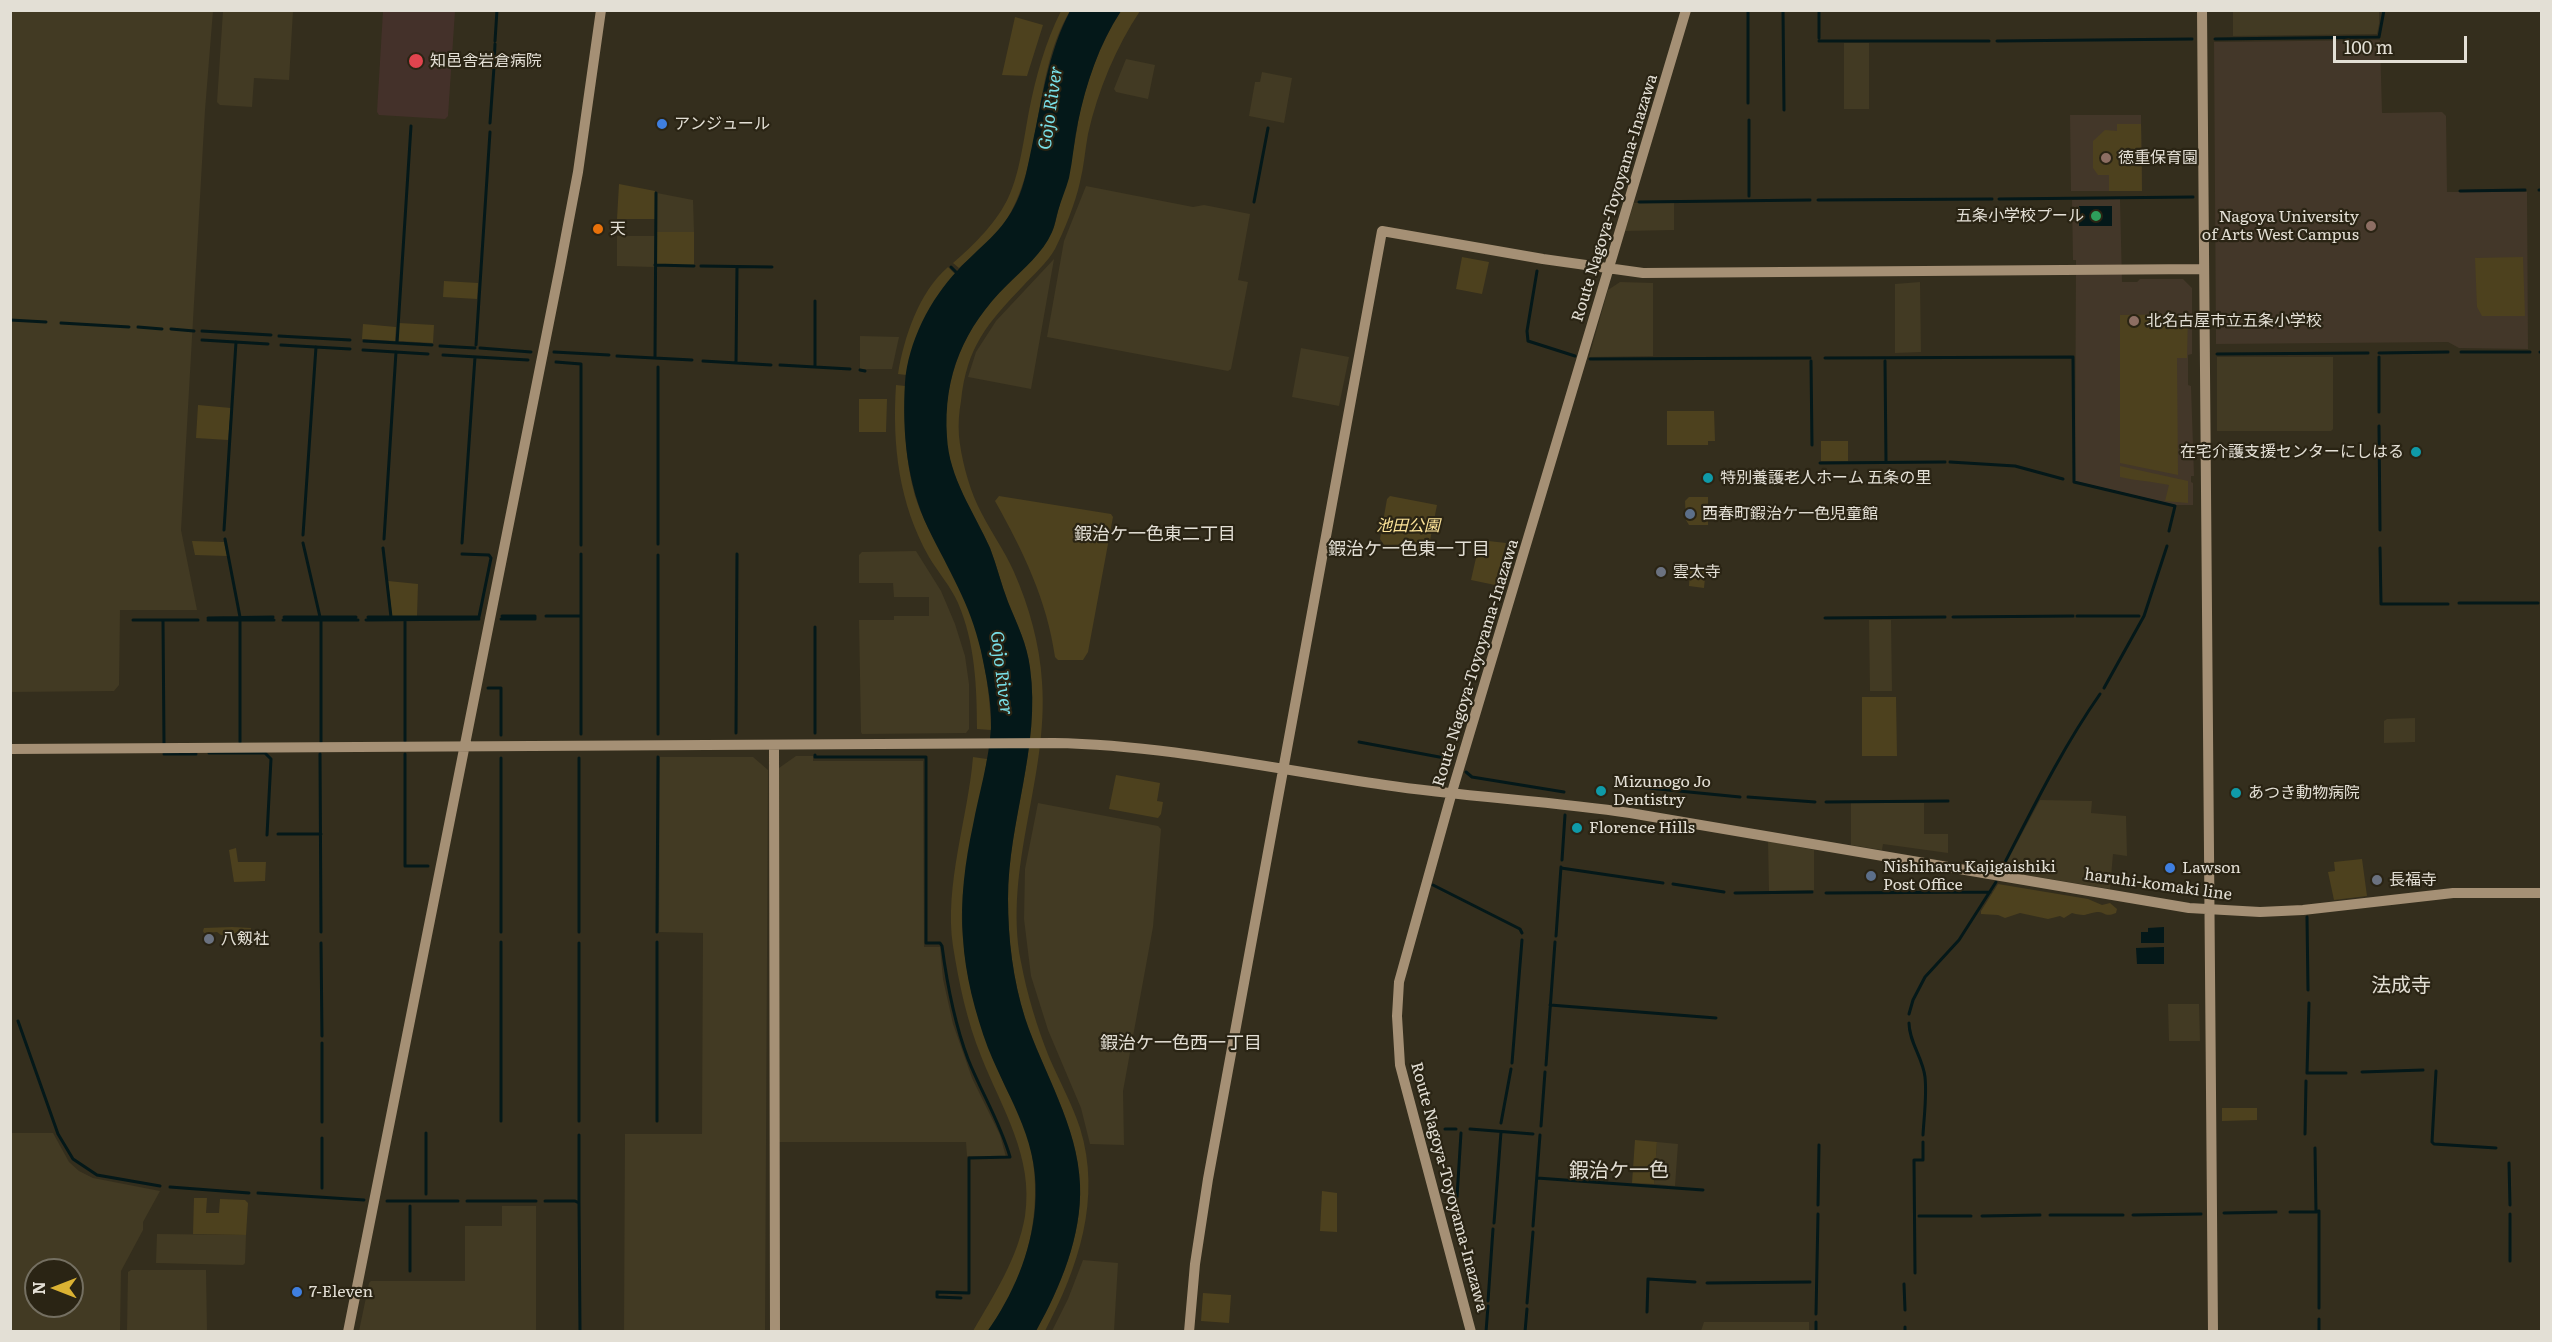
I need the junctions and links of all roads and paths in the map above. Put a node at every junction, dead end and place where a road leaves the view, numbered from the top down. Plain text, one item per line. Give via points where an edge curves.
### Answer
1 (601, 10) edge
2 (1686, 10) edge
3 (2202, 10) edge
4 (2204, 269) junction
5 (1609, 270) junction
6 (774, 746) junction
7 (464, 748) junction
8 (10, 749) edge
9 (1284, 769) junction
10 (1452, 792) junction
11 (2541, 893) edge
12 (2210, 910) junction
13 (348, 1332) edge
14 (774, 1332) edge
15 (1190, 1332) edge
16 (1471, 1332) edge
17 (2213, 1332) edge

1 - 7 street via 576,183
2 - 5 street, Route Nagoya-Toyoyama-Inazawa
3 - 4 street
4 - 5 street via 1644,273
4 - 12 street
5 - 9 street via 1382,231
5 - 10 street, Route Nagoya-Toyoyama-Inazawa
6 - 7 street, haruhi-komaki line
6 - 9 street, haruhi-komaki line via 1119,745
6 - 14 street
7 - 8 street, haruhi-komaki line
7 - 13 street
9 - 10 street, haruhi-komaki line
9 - 15 street via 1208,1179
10 - 12 street, haruhi-komaki line via 1628,813
10 - 16 street, Route Nagoya-Toyoyama-Inazawa via 1400,982 1398,1044 1400,1065
11 - 12 street, haruhi-komaki line via 2453,893 2303,910
12 - 17 street

